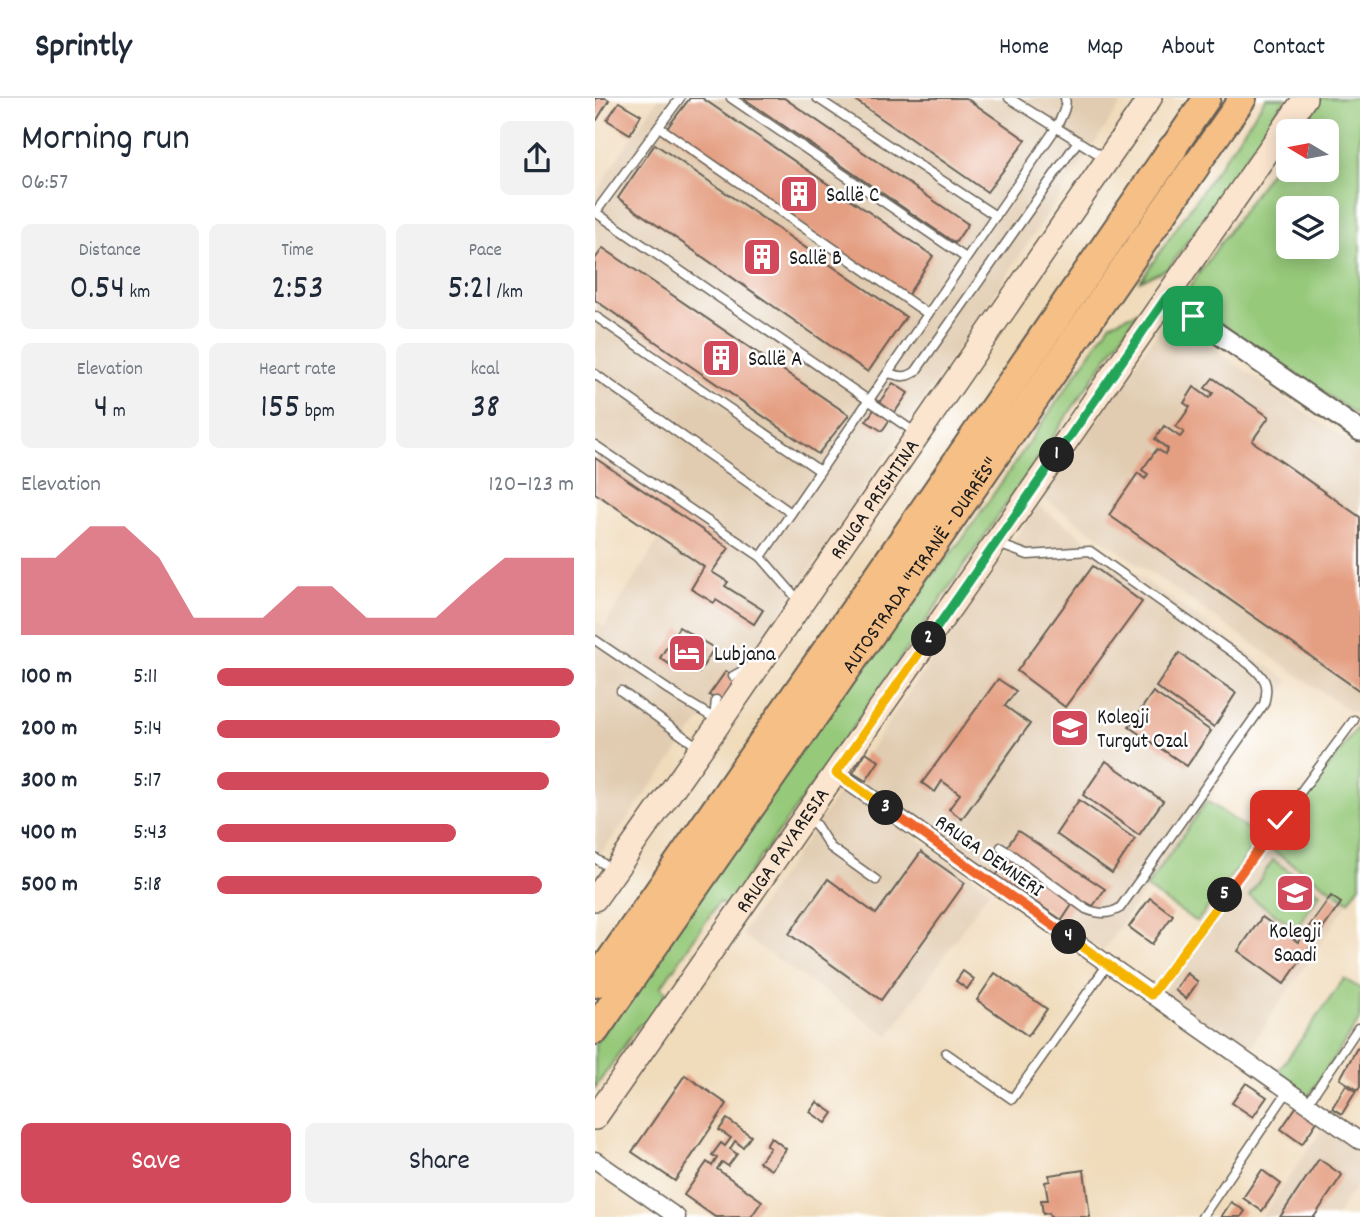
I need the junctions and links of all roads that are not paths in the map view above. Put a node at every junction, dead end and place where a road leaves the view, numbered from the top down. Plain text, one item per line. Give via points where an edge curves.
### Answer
1 (680, 98) edge
2 (731, 98) edge
3 (817, 98) edge
4 (1009, 98) edge
5 (1065, 98) edge
6 (1150, 98) edge
7 (1207, 98) edge
8 (1305, 98) edge
9 (1244, 100) edge
10 (659, 127) junction
11 (1056, 128) junction
12 (1078, 141) junction
13 (1173, 148) joint
14 (1108, 160) junction
15 (1196, 165) joint
16 (595, 213) edge
17 (996, 216) junction
18 (966, 258) junction
19 (1166, 298) junction
20 (928, 314) junction
21 (595, 316) edge
22 (888, 373) junction
23 (595, 374) edge
24 (869, 400) junction
25 (1360, 431) edge
26 (918, 435) junction
27 (595, 445) edge
28 (820, 471) junction
29 (791, 513) junction
30 (996, 543) junction
31 (761, 556) junction
32 (801, 604) junction
33 (595, 640) edge
34 (760, 663) junction
35 (733, 676) dead end
36 (621, 691) dead end
37 (716, 700) dead end
38 (1355, 720) edge
39 (714, 723) junction
40 (701, 749) junction
41 (836, 773) junction
42 (805, 818) junction
43 (1001, 847) dead end
44 (595, 858) edge
45 (614, 872) junction
46 (876, 880) dead end
47 (595, 899) edge
48 (1108, 964) junction
49 (595, 983) edge
50 (1151, 995) junction
51 (1358, 1028) dead end
52 (595, 1030) edge
53 (946, 1053) dead end
54 (1288, 1091) junction
55 (1307, 1104) junction
56 (595, 1118) edge
57 (1360, 1141) edge
58 (595, 1160) edge
59 (677, 1217) edge
60 (1202, 1217) edge

1 - 10 lane
2 - 18 lane
3 - 17 lane
4 - 11 lane
5 - 11 lane
6 - 14 main road, RRUGA PRISHTINA
7 - 13 highway, AUTOSTRADA "TIRANË - DURRËS"
8 - 19 main road, RRUGA PAVARESIA
9 - 15 highway, AUTOSTRADA "TIRANË - DURRËS"
10 - 16 lane
10 - 20 lane
11 - 12 lane
11 - 17 lane
12 - 14 lane
12 - 22 lane via 916,371 903,377
13 - 49 highway, AUTOSTRADA "TIRANË - DURRËS"
14 - 26 main road, RRUGA PRISHTINA
15 - 52 highway, AUTOSTRADA "TIRANË - DURRËS"
16 - 24 lane
17 - 18 lane
18 - 20 lane
19 - 25 street
19 - 30 main road, RRUGA PAVARESIA
20 - 22 lane
21 - 28 lane
22 - 24 lane
23 - 29 lane
24 - 26 lane
24 - 28 lane
26 - 32 main road, RRUGA PRISHTINA
27 - 31 lane
28 - 29 lane
29 - 31 lane
30 - 41 main road, RRUGA PAVARESIA
30 - 43 lane via 1028,555 1090,551 1249,664 1263,676 1268,690 1264,704 1120,908 1098,914 1086,909
31 - 32 lane
32 - 34 main road, RRUGA PRISHTINA
33 - 39 lane
34 - 35 lane
34 - 39 main road, RRUGA PRISHTINA
36 - 40 lane
37 - 39 lane
38 - 50 lane
39 - 40 main road, RRUGA PRISHTINA
40 - 45 main road, RRUGA PRISHTINA
41 - 42 main road, RRUGA PAVARESIA
41 - 48 street, RRUGA DEMNERI
42 - 46 lane via 816,825 830,847
42 - 56 main road, RRUGA PAVARESIA
44 - 45 lane
45 - 47 main road, RRUGA PRISHTINA
48 - 50 street, RRUGA DEMNERI
48 - 53 lane via 1012,1099
50 - 54 street, RRUGA DEMNERI
51 - 55 lane
54 - 55 street, RRUGA DEMNERI
54 - 60 lane
55 - 57 street, RRUGA DEMNERI
58 - 59 street

